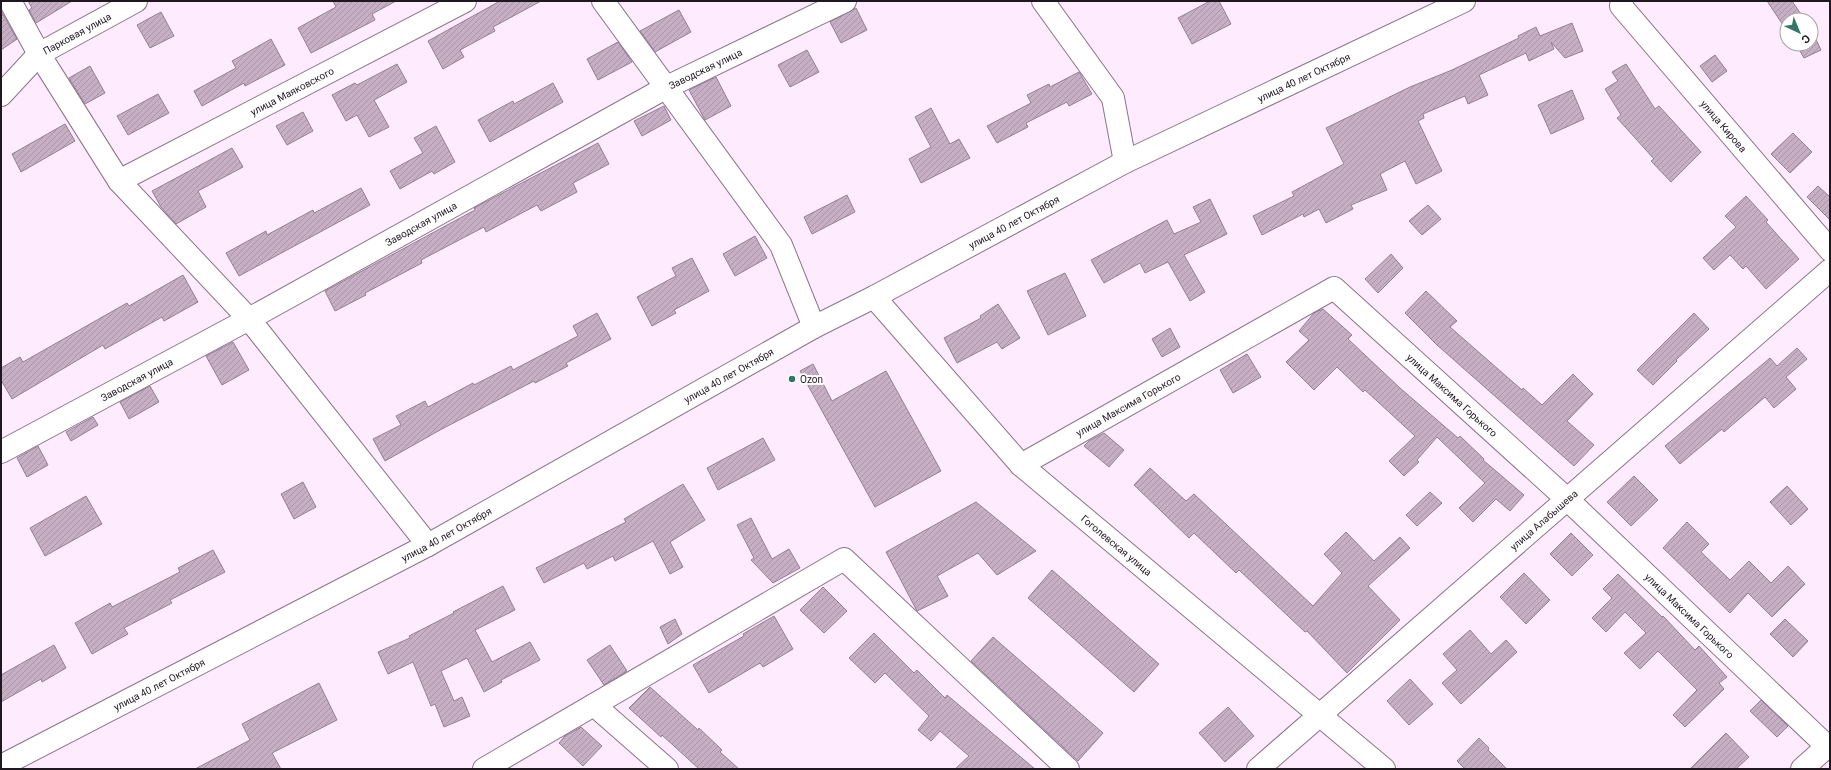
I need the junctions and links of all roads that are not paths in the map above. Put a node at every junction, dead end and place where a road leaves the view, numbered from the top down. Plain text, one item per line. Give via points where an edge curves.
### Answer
1 (10, 1) edge
2 (136, 1) edge
3 (465, 1) edge
4 (603, 1) edge
5 (845, 1) edge
6 (1042, 1) edge
7 (1464, 1) edge
8 (1622, 1) edge
9 (39, 54) junction
10 (667, 87) junction
11 (1, 95) edge
12 (1126, 162) junction
13 (119, 181) junction
14 (1830, 250) edge
15 (1830, 270) edge
16 (874, 297) junction
17 (249, 319) junction
18 (814, 328) junction
19 (1, 452) edge
20 (1022, 465) junction
21 (1568, 500) junction
22 (428, 545) junction
23 (594, 705) junction
24 (1320, 716) junction
25 (1829, 746) edge
26 (1, 766) edge
27 (484, 769) edge
28 (668, 769) edge
29 (1068, 769) edge
30 (1258, 769) edge
31 (1384, 769) edge
32 (1802, 769) edge

1 - 9 street
2 - 9 street, Парковая улица
3 - 13 street, улица Маяковского
4 - 10 street
5 - 10 street, Заводская улица
6 - 12 street via 1114,98
7 - 12 street, улица 40 лет Октября
8 - 14 street, улица Кирова via 1621,6
9 - 11 street, Парковая улица
9 - 13 street
10 - 17 street, Заводская улица
10 - 18 street via 781,245
12 - 16 street, улица 40 лет Октября
13 - 17 street
15 - 21 street, улица Алабышева
16 - 18 street, улица 40 лет Октября
16 - 20 street, Гоголевская улица
17 - 19 street, Заводская улица
17 - 22 street
18 - 22 street, улица 40 лет Октября
20 - 21 street, улица Максима Горького via 1334,288
20 - 24 street, Гоголевская улица
21 - 24 street, улица Алабышева
21 - 25 street, улица Максима Горького
22 - 26 street, улица 40 лет Октября
23 - 27 street
23 - 28 street
23 - 29 street via 844,559
24 - 30 street, улица Алабышева
24 - 31 street, Гоголевская улица
25 - 32 street

